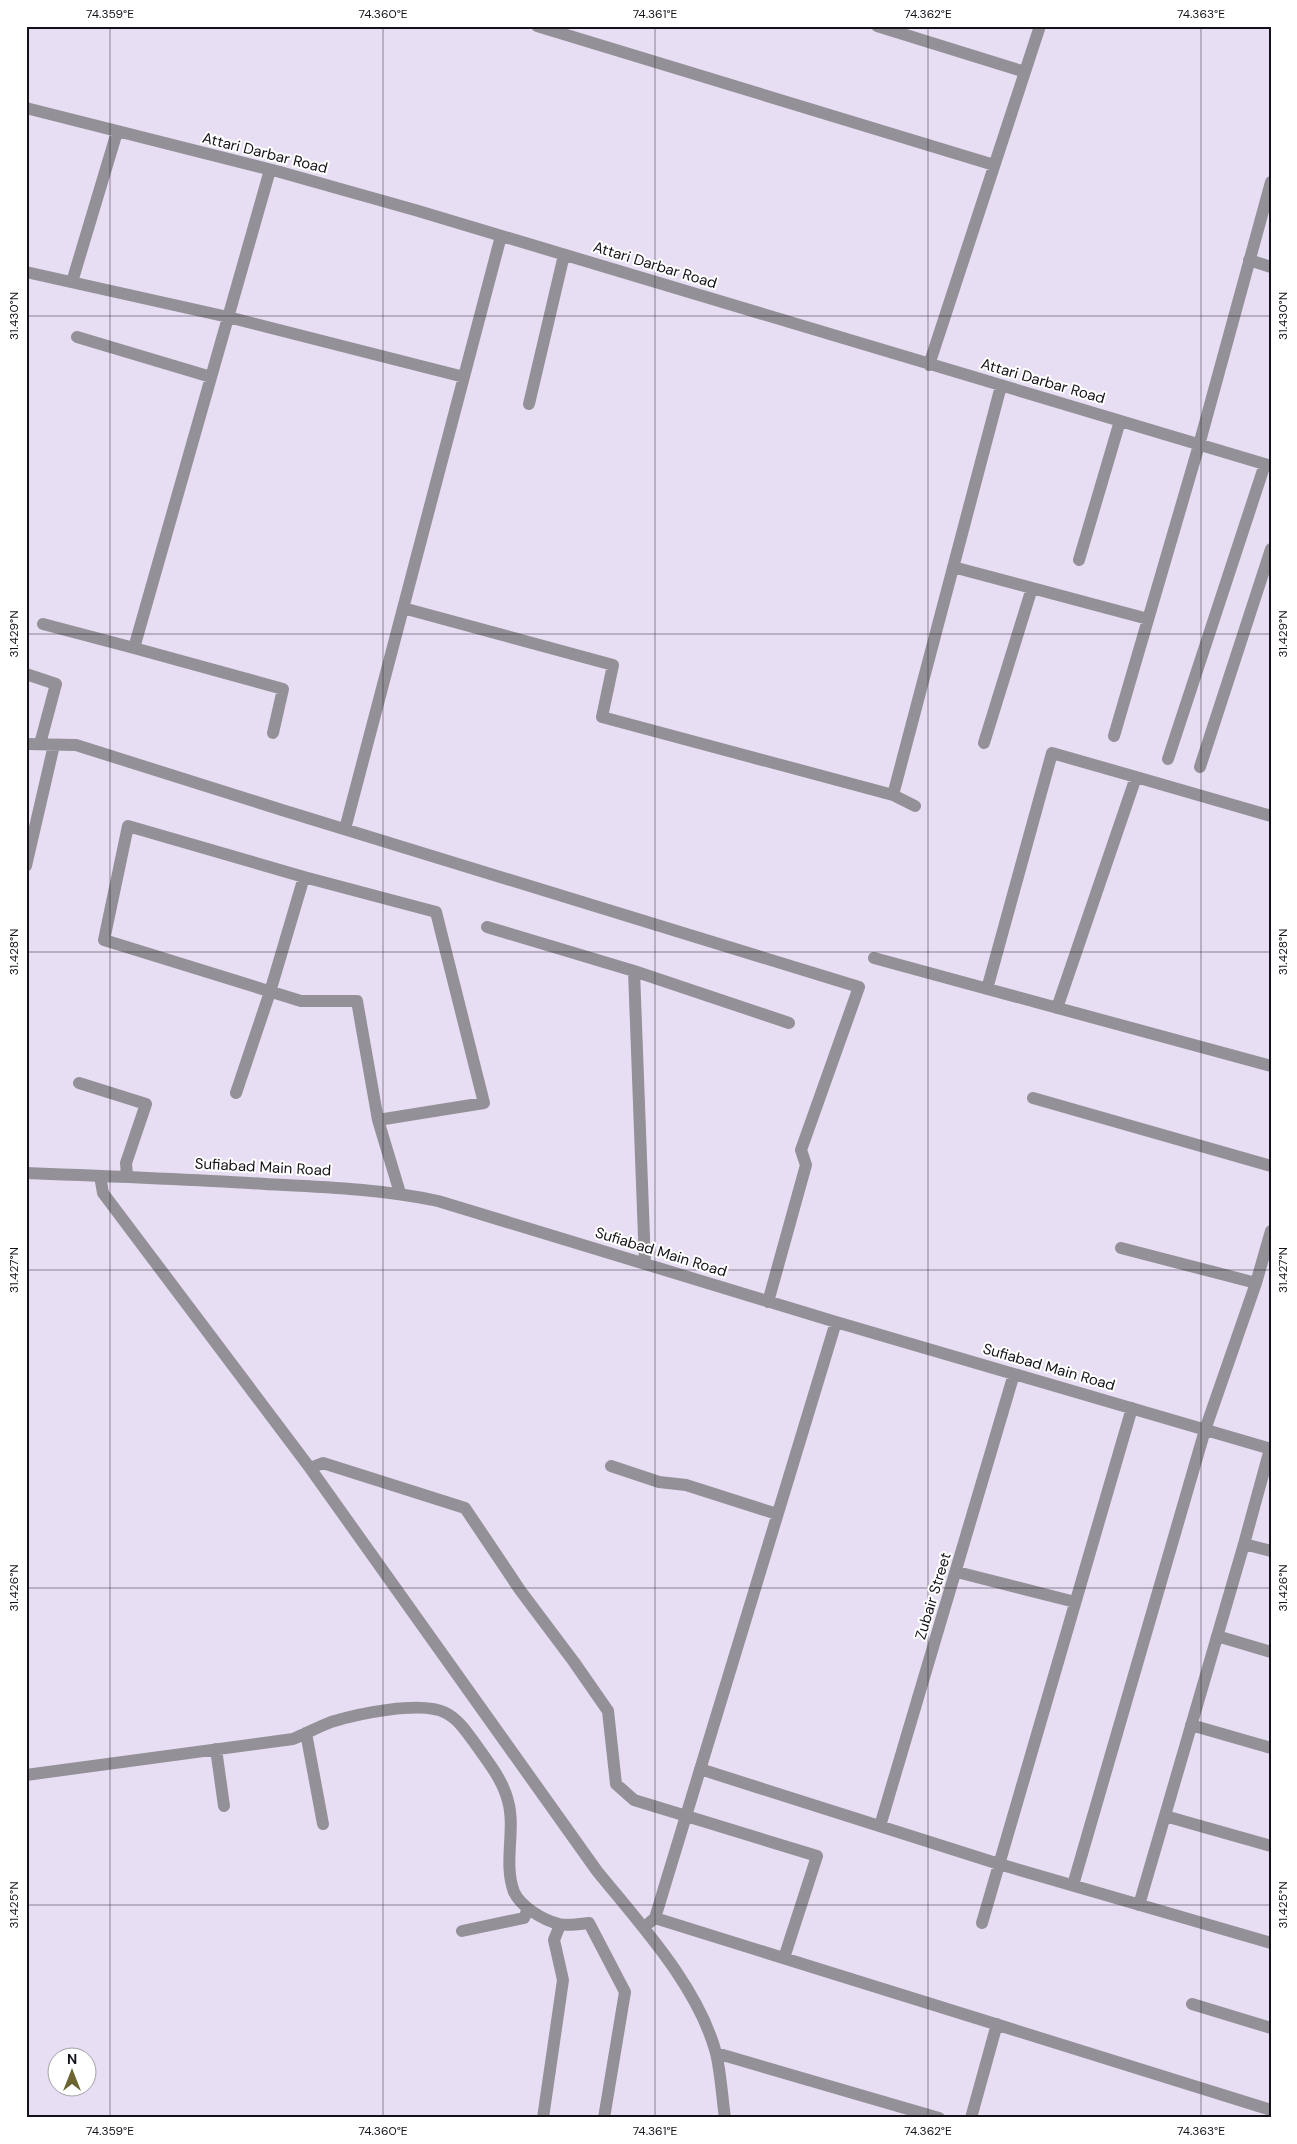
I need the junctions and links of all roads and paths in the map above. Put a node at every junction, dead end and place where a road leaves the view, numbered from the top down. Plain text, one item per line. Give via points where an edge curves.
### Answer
1 (537, 26) edge
2 (877, 26) edge
3 (1040, 26) edge
4 (1025, 72) junction
5 (26, 108) edge
6 (117, 132) junction
7 (994, 165) junction
8 (270, 170) junction
9 (1270, 184) edge
10 (501, 236) junction
11 (564, 255) junction
12 (1249, 260) junction
13 (1271, 267) edge
14 (26, 272) edge
15 (72, 282) junction
16 (228, 317) junction
17 (77, 337) dead end
18 (929, 365) junction
19 (211, 377) junction
20 (464, 378) junction
21 (1001, 386) junction
22 (529, 404) dead end
23 (1120, 421) junction
24 (1199, 445) junction
25 (1268, 465) edge
26 (1271, 549) edge
27 (1080, 560) dead end
28 (953, 567) junction
29 (1032, 588) junction
30 (404, 608) junction
31 (1148, 619) junction
32 (43, 624) dead end
33 (134, 648) junction
34 (26, 674) edge
35 (273, 733) dead end
36 (1114, 736) dead end
37 (984, 743) dead end
38 (26, 744) edge
39 (40, 744) junction
40 (54, 745) junction
41 (1168, 759) dead end
42 (1200, 767) dead end
43 (1136, 777) junction
44 (893, 796) junction
45 (915, 806) dead end
46 (1271, 816) edge
47 (345, 830) junction
48 (26, 866) edge
49 (304, 877) junction
50 (488, 927) dead end
51 (874, 958) dead end
52 (634, 971) junction
53 (987, 989) junction
54 (270, 992) junction
55 (1057, 1008) junction
56 (789, 1023) dead end
57 (1271, 1066) edge
58 (79, 1084) dead end
59 (236, 1093) dead end
60 (1033, 1098) dead end
61 (378, 1120) junction
62 (1271, 1166) edge
63 (26, 1173) edge
64 (100, 1176) junction
65 (127, 1176) junction
66 (400, 1193) junction
67 (1271, 1231) edge
68 (1121, 1248) dead end
69 (645, 1264) junction
70 (1256, 1283) junction
71 (768, 1302) junction
72 (836, 1322) junction
73 (1014, 1374) junction
74 (1132, 1408) junction
75 (1205, 1430) junction
76 (1270, 1449) edge
77 (611, 1466) dead end
78 (310, 1468) junction
79 (778, 1514) junction
80 (1244, 1544) junction
81 (1271, 1551) edge
82 (957, 1572) junction
83 (1075, 1602) junction
84 (1217, 1636) junction
85 (1271, 1652) edge
86 (1191, 1725) junction
87 (306, 1733) junction
88 (1271, 1748) edge
89 (216, 1749) junction
90 (700, 1769) junction
91 (26, 1775) edge
92 (224, 1806) dead end
93 (686, 1815) junction
94 (1165, 1816) junction
95 (323, 1824) dead end
96 (880, 1826) junction
97 (1271, 1846) edge
98 (999, 1864) junction
99 (1073, 1886) junction
100 (1139, 1905) junction
101 (528, 1909) junction
102 (655, 1918) junction
103 (982, 1923) dead end
104 (560, 1924) junction
105 (644, 1929) junction
106 (462, 1931) dead end
107 (1271, 1943) edge
108 (784, 1958) junction
109 (1192, 2004) dead end
110 (997, 2024) junction
111 (1271, 2028) edge
112 (716, 2053) junction
113 (1271, 2110) edge
114 (543, 2118) edge
115 (604, 2118) edge
116 (725, 2118) edge
117 (939, 2118) edge
118 (971, 2118) edge

1 - 7 street
2 - 4 street
3 - 4 street
4 - 7 street
5 - 6 street, Attari Darbar Road
6 - 8 street, Attari Darbar Road
6 - 15 street
7 - 18 street
8 - 10 street, Attari Darbar Road
8 - 16 street
9 - 12 street
10 - 11 street, Attari Darbar Road
10 - 20 street
11 - 18 street, Attari Darbar Road
11 - 22 street
12 - 13 street
12 - 24 street
14 - 15 street
15 - 16 street
16 - 19 street
16 - 20 street
17 - 19 street
18 - 21 street, Attari Darbar Road
19 - 33 street
20 - 30 street
21 - 23 street, Attari Darbar Road
21 - 28 street
23 - 24 street, Attari Darbar Road
23 - 27 street
24 - 25 street, Attari Darbar Road
24 - 31 street
25 - 41 street
26 - 42 street
28 - 29 street
28 - 44 street
29 - 31 street
29 - 37 street
30 - 44 street via 613,665 602,717
30 - 47 street
31 - 36 street
32 - 33 street
33 - 35 street via 283,689
34 - 39 street via 56,684
38 - 39 street
39 - 40 street
40 - 47 street via 76,745
40 - 48 street
43 - 46 street
43 - 53 street via 1052,754
43 - 55 street
44 - 45 street
47 - 71 street via 859,987 801,1150 806,1166
49 - 54 street
49 - 54 street via 128,826 104,940
49 - 61 street via 436,912 484,1103
50 - 52 street
51 - 53 street
52 - 56 street
52 - 69 street
53 - 55 street
54 - 59 street
54 - 61 street via 301,1001 357,1001
55 - 57 street
58 - 65 street via 146,1104 126,1163
60 - 62 street
61 - 66 street
63 - 64 street, Sufiabad Main Road
64 - 65 street, Sufiabad Main Road
64 - 78 street via 103,1193
65 - 66 street, Sufiabad Main Road
66 - 69 street, Sufiabad Main Road via 438,1201
67 - 70 street
68 - 70 street
69 - 71 street, Sufiabad Main Road
70 - 75 street
71 - 72 street, Sufiabad Main Road
72 - 73 street, Sufiabad Main Road
72 - 79 street
73 - 74 street, Sufiabad Main Road
73 - 82 street, Zubair Street
74 - 75 street, Sufiabad Main Road
74 - 83 street
75 - 76 street, Sufiabad Main Road
75 - 99 street
76 - 80 street
77 - 79 street
78 - 93 street via 323,1463 465,1508 608,1711 616,1784 634,1800
78 - 105 street via 597,1871
79 - 90 street
80 - 81 street
80 - 84 street
82 - 83 street
82 - 96 street, Zubair Street
83 - 98 street
84 - 85 street
84 - 86 street
86 - 88 street
86 - 94 street
87 - 89 street via 293,1739
87 - 95 street
87 - 101 street via 349,1717 416,1706 447,1713 464,1728 499,1776 509,1802 510,1872 514,1892
89 - 91 street
89 - 92 street
90 - 93 street
90 - 96 street
93 - 102 street
93 - 108 street via 817,1856
94 - 97 street
94 - 100 street
96 - 98 street
98 - 99 street
98 - 103 street
99 - 100 street
100 - 107 street
101 - 104 street
101 - 106 street via 524,1918
102 - 105 street
102 - 108 street
104 - 114 street via 554,1940 563,1980
104 - 115 street via 589,1923 625,1992
105 - 112 street via 702,2017
108 - 110 street
109 - 111 street
110 - 113 street
110 - 118 street
112 - 116 street
112 - 117 street

